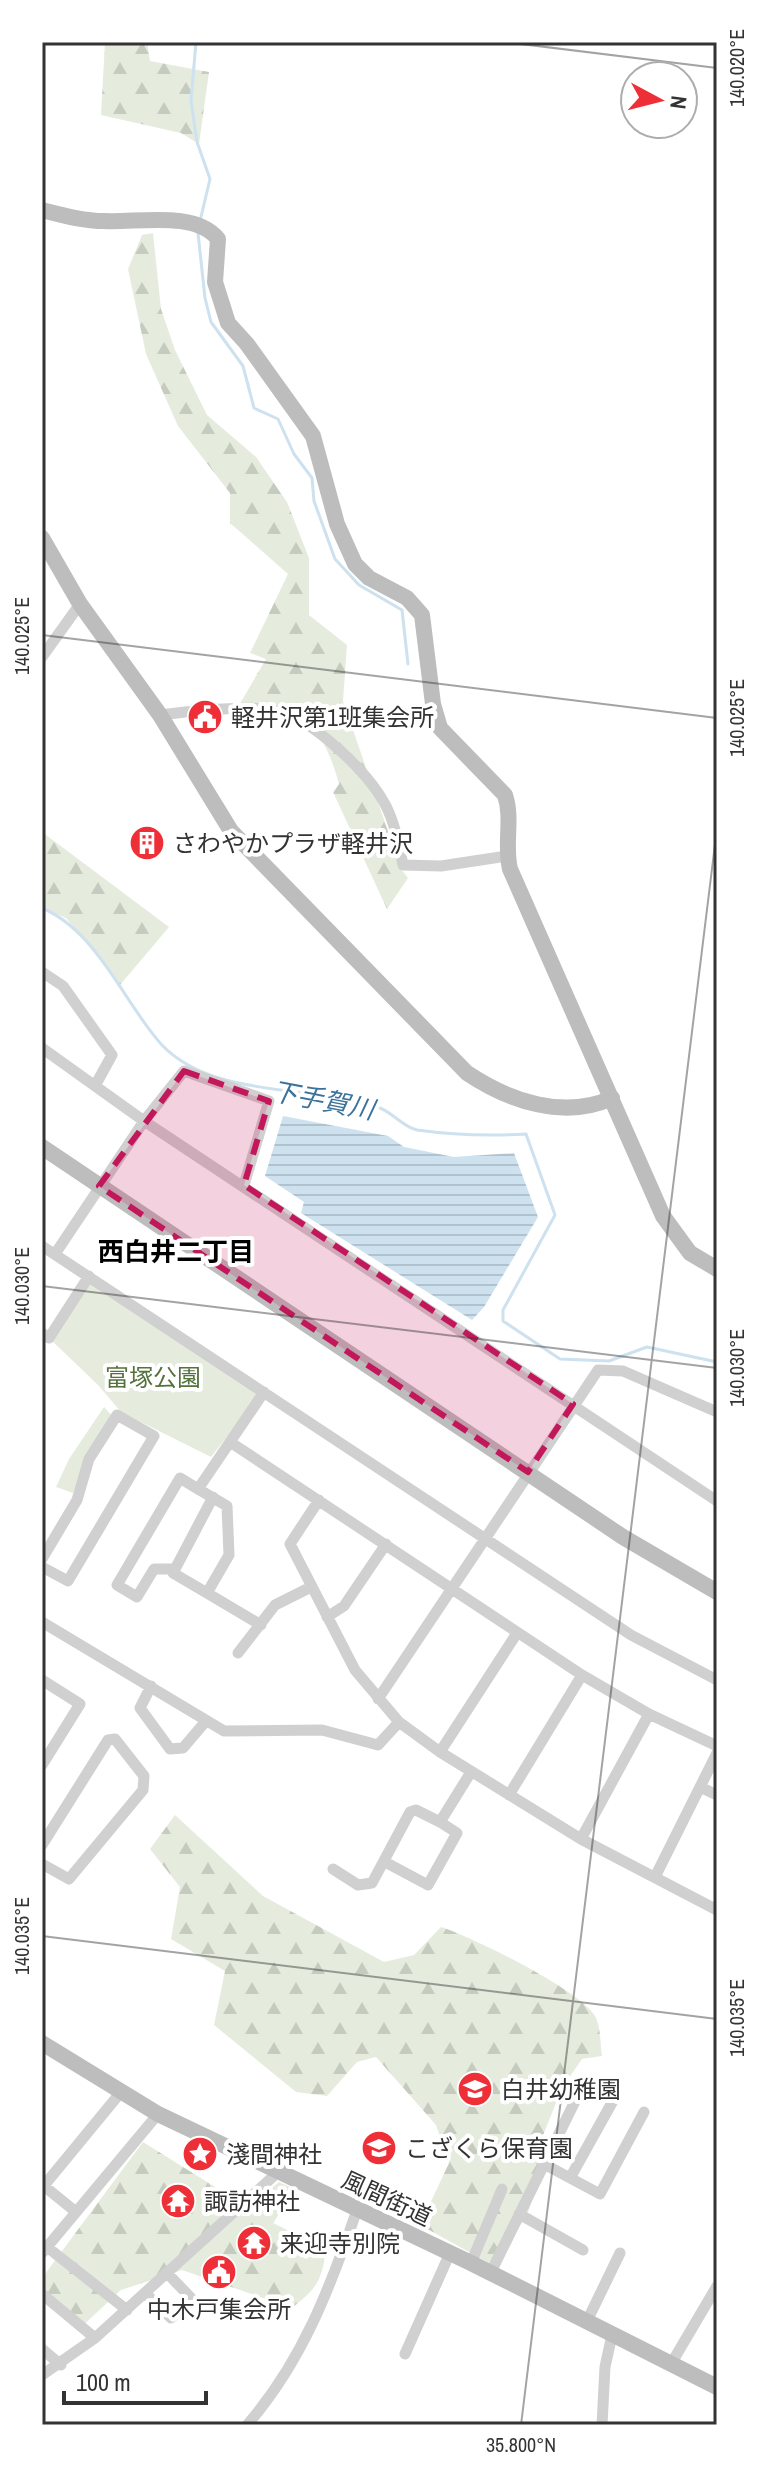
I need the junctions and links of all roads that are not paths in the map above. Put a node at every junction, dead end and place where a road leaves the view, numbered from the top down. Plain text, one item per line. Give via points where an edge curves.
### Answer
1 (42, 210) edge
2 (42, 538) edge
3 (80, 604) junction
4 (42, 657) edge
5 (160, 715) junction
6 (507, 856) junction
7 (42, 972) edge
8 (42, 1048) edge
9 (96, 1084) junction
10 (612, 1098) junction
11 (144, 1121) junction
12 (42, 1147) edge
13 (244, 1185) junction
14 (99, 1186) junction
15 (42, 1246) edge
16 (55, 1254) junction
17 (717, 1269) edge
18 (89, 1276) junction
19 (42, 1333) edge
20 (264, 1392) junction
21 (573, 1404) junction
22 (717, 1412) edge
23 (230, 1442) junction
24 (528, 1472) junction
25 (198, 1489) junction
26 (213, 1497) junction
27 (319, 1500) junction
28 (717, 1501) edge
29 (484, 1539) junction
30 (386, 1544) junction
31 (42, 1559) edge
32 (42, 1567) edge
33 (175, 1569) junction
34 (311, 1587) junction
35 (454, 1588) junction
36 (717, 1592) edge
37 (207, 1593) junction
38 (327, 1617) junction
39 (42, 1622) edge
40 (261, 1625) junction
41 (517, 1633) junction
42 (238, 1653) dead end
43 (582, 1675) junction
44 (42, 1680) edge
45 (717, 1680) edge
46 (151, 1686) junction
47 (378, 1699) junction
48 (649, 1714) junction
49 (206, 1721) junction
50 (399, 1722) junction
51 (717, 1746) edge
52 (440, 1752) junction
53 (717, 1753) edge
54 (42, 1765) edge
55 (471, 1772) junction
56 (700, 1787) junction
57 (509, 1795) junction
58 (717, 1795) edge
59 (440, 1822) junction
60 (581, 1839) junction
61 (42, 1845) edge
62 (385, 1862) junction
63 (42, 1864) edge
64 (333, 1869) dead end
65 (655, 1877) junction
66 (717, 1910) edge
67 (42, 2043) edge
68 (583, 2085) dead end
69 (121, 2092) junction
70 (614, 2099) dead end
71 (644, 2112) dead end
72 (158, 2114) junction
73 (542, 2163) junction
74 (277, 2173) junction
75 (570, 2178) junction
76 (43, 2187) edge
77 (502, 2189) dead end
78 (357, 2210) junction
79 (76, 2212) junction
80 (519, 2214) junction
81 (45, 2250) edge
82 (583, 2250) dead end
83 (450, 2253) junction
84 (620, 2253) dead end
85 (471, 2263) junction
86 (491, 2272) junction
87 (167, 2273) junction
88 (717, 2286) edge
89 (145, 2293) junction
90 (42, 2294) edge
91 (127, 2310) junction
92 (587, 2321) junction
93 (612, 2335) junction
94 (95, 2338) junction
95 (42, 2349) edge
96 (405, 2354) dead end
97 (671, 2364) junction
98 (61, 2365) junction
99 (42, 2375) edge
100 (717, 2387) edge
101 (247, 2425) edge
102 (602, 2425) edge

1 - 6 street via 102,221 191,225 207,228 218,239 215,282 228,323 313,436 337,524 355,564 369,578 407,598 422,615 440,728 505,795
2 - 3 street
3 - 4 street
3 - 5 street
5 - 6 street via 278,711 336,747 378,792 403,865 441,866
5 - 10 street via 231,831 467,1073 511,1098 542,1104 583,1110
6 - 10 street
7 - 9 street via 63,986 112,1055
8 - 9 street
9 - 11 street
10 - 17 street via 670,1230 690,1253
11 - 13 street
11 - 13 street via 184,1071 269,1101
11 - 14 street
12 - 14 street
13 - 21 street
14 - 16 street
14 - 24 street
15 - 16 street
16 - 18 street
18 - 19 street via 49,1338
18 - 20 street
20 - 23 street
20 - 29 street
21 - 22 street via 598,1370 609,1368
21 - 24 street
21 - 28 street
23 - 25 street
23 - 27 street
24 - 29 street
24 - 36 street
25 - 26 street
25 - 33 street via 180,1478 117,1585 137,1597 154,1569
26 - 33 street
26 - 37 street via 227,1506 229,1555
27 - 30 street
27 - 34 street via 290,1544
29 - 35 street
29 - 45 street via 631,1635
30 - 35 street
30 - 38 street via 344,1606
31 - 32 street via 77,1500 89,1459 117,1415 154,1436 68,1581
33 - 37 street via 173,1573
34 - 38 street
34 - 40 street via 275,1605
35 - 41 street
35 - 47 street
37 - 40 street
38 - 47 street via 355,1670
39 - 46 street
40 - 42 street
41 - 43 street
41 - 52 street
43 - 48 street
43 - 57 street
44 - 54 street via 80,1704
46 - 49 street
46 - 49 street via 140,1708 170,1749 183,1748
47 - 50 street
48 - 51 street
48 - 60 street
49 - 50 street via 224,1731 322,1730 378,1745
50 - 52 street
52 - 55 street
53 - 56 street
55 - 57 street
55 - 59 street
56 - 58 street
56 - 65 street
57 - 60 street
59 - 62 street via 410,1812
59 - 62 street via 457,1833 428,1885
60 - 65 street
61 - 63 street via 108,1740 115,1739 144,1776 143,1790 69,1879
62 - 64 street via 372,1883 358,1885
65 - 66 street
67 - 69 street, 風間街道
68 - 73 street
69 - 72 street, 風間街道
69 - 76 street
70 - 75 street
71 - 75 street via 600,2194
72 - 74 street, 風間街道
72 - 79 street
73 - 75 street
73 - 80 street
74 - 78 street, 風間街道
74 - 87 street
76 - 79 street
77 - 85 street
78 - 83 street, 風間街道
78 - 101 street via 318,2319 268,2401
79 - 81 street
80 - 82 street
80 - 86 street
81 - 91 street
83 - 85 street, 風間街道
83 - 96 street
84 - 92 street
85 - 86 street, 風間街道
86 - 92 street, 風間街道
87 - 89 street
87 - 89 street via 192,2299 171,2318
88 - 97 street
89 - 91 street
90 - 94 street
91 - 94 street
92 - 93 street, 風間街道
93 - 97 street, 風間街道
93 - 102 street
94 - 98 street
95 - 98 street
97 - 100 street, 風間街道
98 - 99 street

